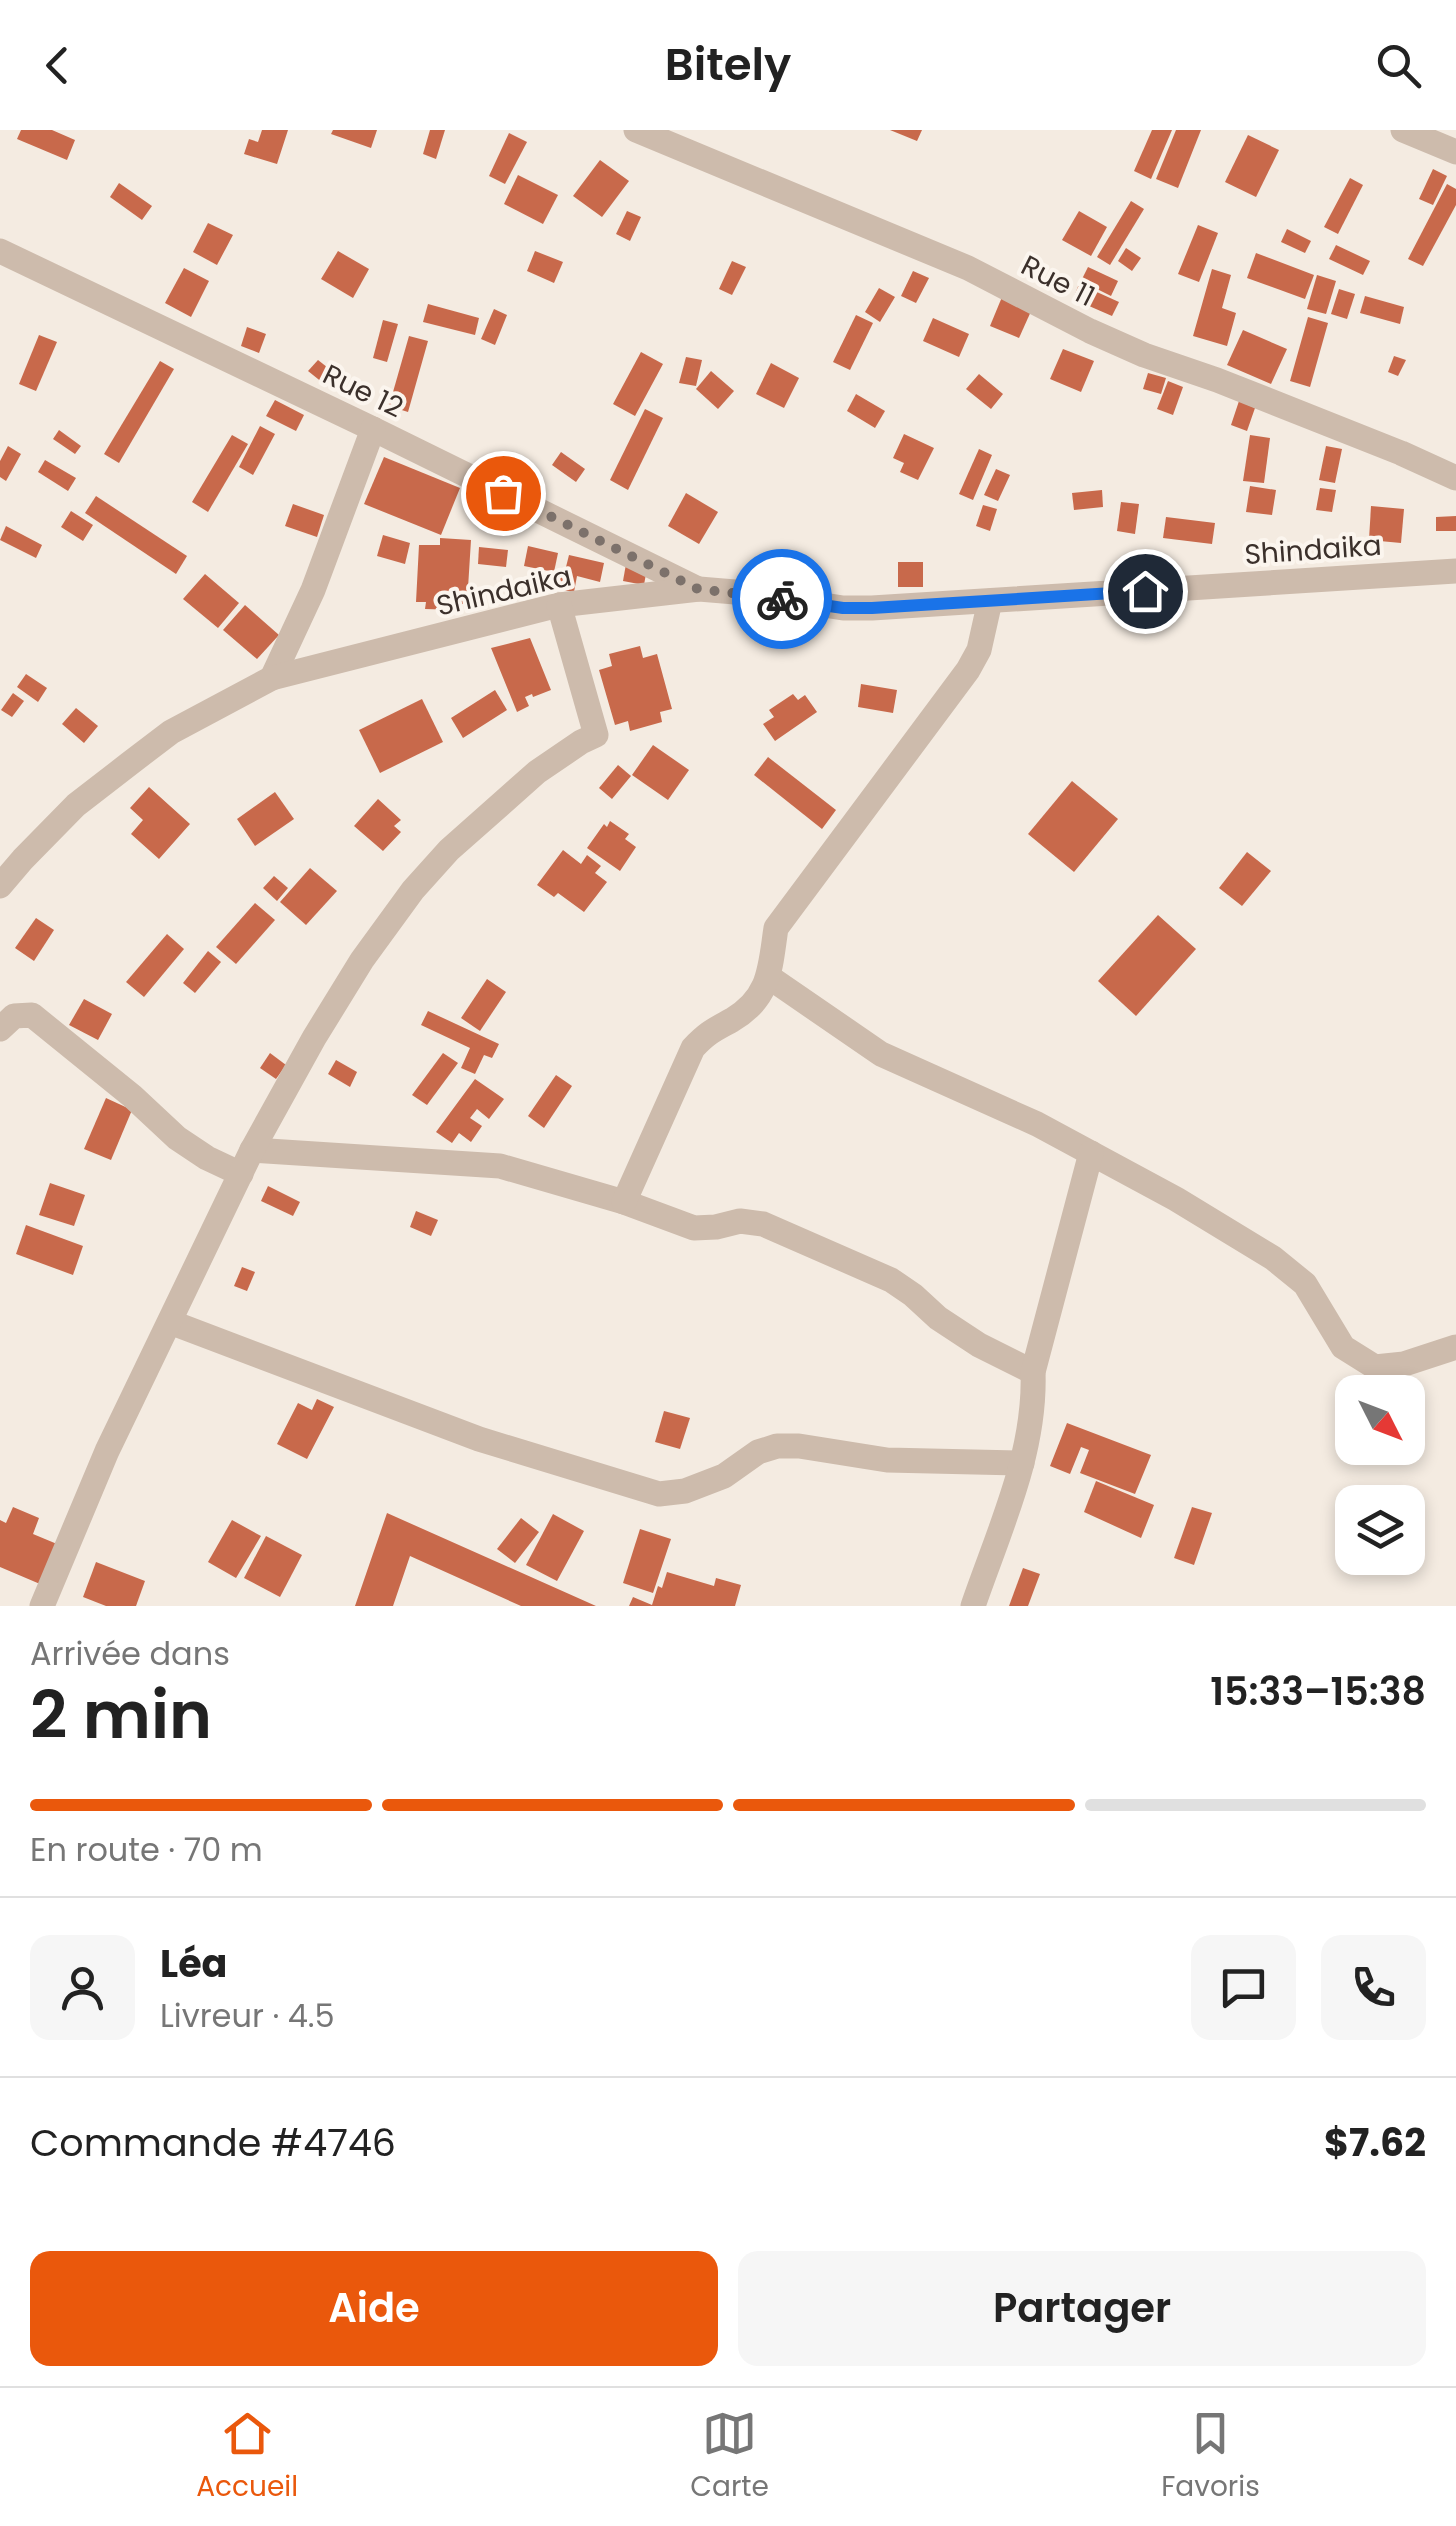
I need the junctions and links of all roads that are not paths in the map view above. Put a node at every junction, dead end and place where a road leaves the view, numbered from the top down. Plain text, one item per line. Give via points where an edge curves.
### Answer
1 (636, 130) edge
2 (1403, 130) edge
3 (1456, 152) edge
4 (0, 252) edge
5 (373, 429) junction
6 (1456, 478) edge
7 (1456, 571) edge
8 (698, 589) junction
9 (990, 601) junction
10 (559, 605) junction
11 (272, 678) junction
12 (11, 855) edge
13 (0, 886) edge
14 (769, 977) junction
15 (0, 1029) edge
16 (1090, 1154) junction
17 (246, 1162) junction
18 (624, 1202) junction
19 (170, 1322) junction
20 (1456, 1347) edge
21 (1033, 1372) junction
22 (1022, 1463) junction
23 (42, 1606) edge
24 (973, 1606) edge

1 - 6 street, Rue 11 via 968,268 1144,356
2 - 3 street
4 - 5 street, Rue 12
5 - 8 street, Rue 12
5 - 11 street
7 - 9 street, Shindaika
8 - 9 street, Shindaika via 843,608
8 - 10 street, Shindaika
9 - 14 street via 968,670 776,928
10 - 11 street, Shindaika
10 - 17 street via 596,735 536,772 413,890 314,1038
11 - 12 street, Shindaika via 172,732
12 - 13 street, Shindaika
14 - 16 street via 881,1054
14 - 18 street via 759,997 693,1048
15 - 17 street via 14,1016 32,1015 177,1138 207,1158
16 - 20 street via 1273,1258 1305,1284 1343,1347 1375,1367
16 - 21 street
17 - 18 street via 500,1166
17 - 19 street
18 - 21 street via 694,1228 762,1224 891,1280 978,1345
19 - 22 street via 479,1439 660,1494 724,1476 777,1446 887,1460
19 - 23 street
21 - 22 street
22 - 24 street

